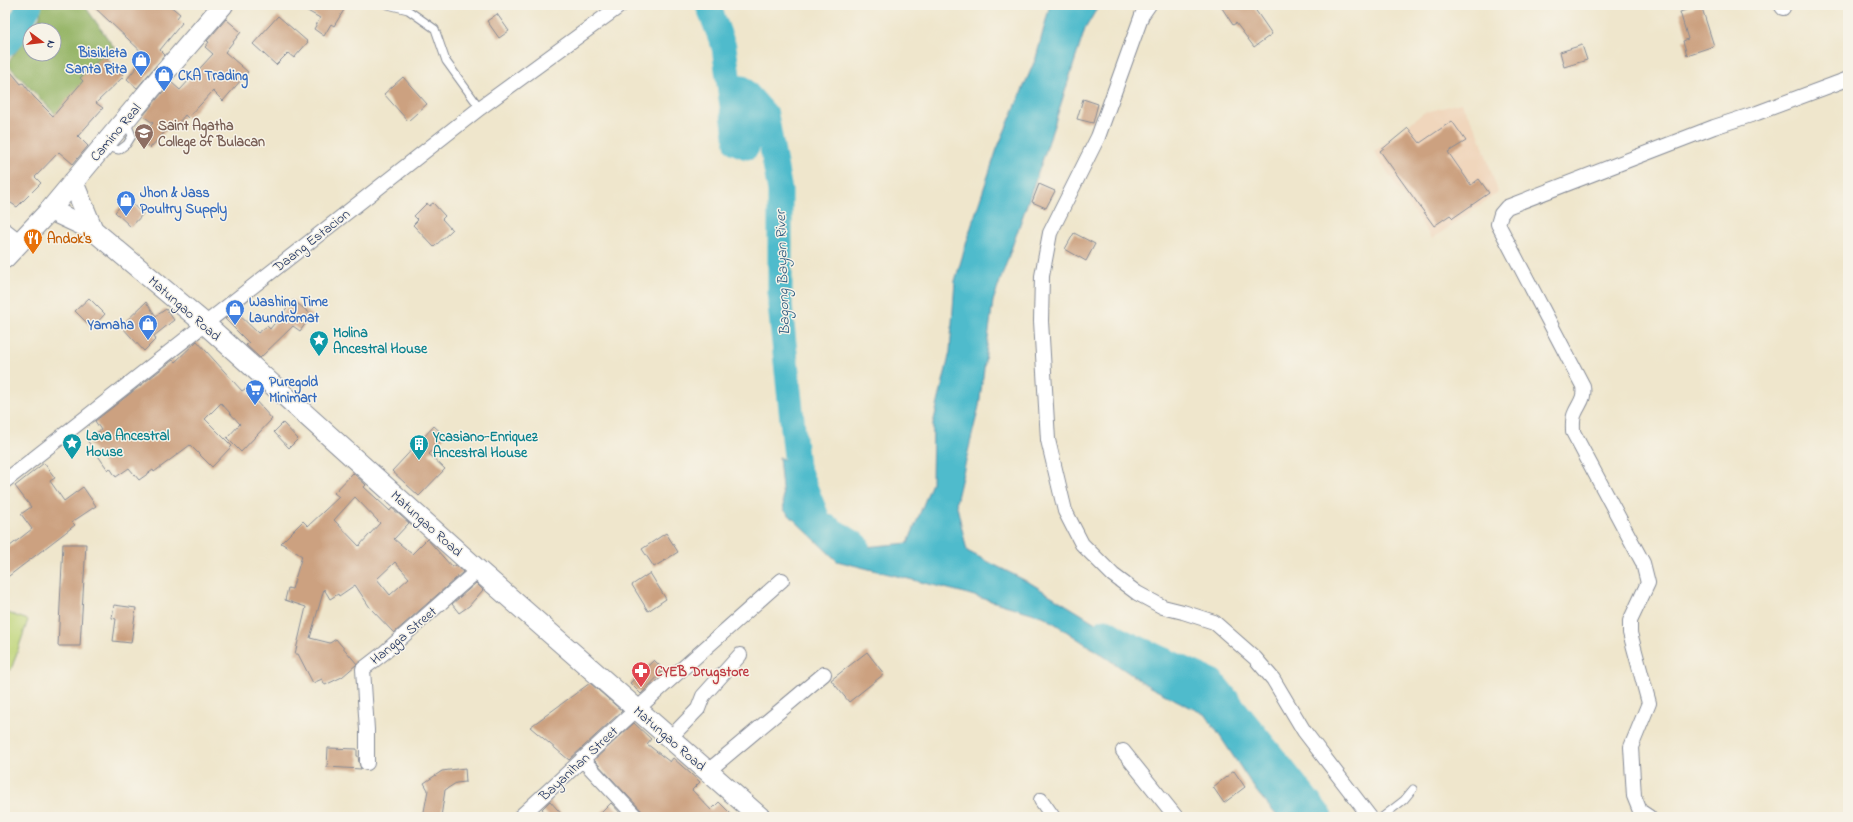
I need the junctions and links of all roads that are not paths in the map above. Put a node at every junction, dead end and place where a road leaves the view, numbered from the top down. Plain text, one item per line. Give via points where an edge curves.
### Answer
1 (223, 5) edge
2 (388, 5) edge
3 (621, 5) edge
4 (1149, 5) edge
5 (1848, 78) edge
6 (480, 108) junction
7 (73, 182) junction
8 (50, 210) junction
9 (93, 230) junction
10 (12, 235) edge
11 (5, 258) edge
12 (204, 323) junction
13 (5, 481) edge
14 (478, 570) junction
15 (782, 580) dead end
16 (740, 655) dead end
17 (824, 674) dead end
18 (637, 709) junction
19 (670, 738) junction
20 (1123, 751) dead end
21 (582, 759) junction
22 (367, 763) dead end
23 (708, 771) junction
24 (1413, 789) dead end
25 (1041, 800) dead end
26 (520, 817) edge
27 (636, 817) edge
28 (760, 817) edge
29 (1052, 817) edge
30 (1176, 817) edge
31 (1370, 817) edge
32 (1382, 817) edge
33 (1649, 817) edge

1 - 7 main road, Camino Real
2 - 6 lane via 408,10 435,29 446,61
3 - 6 street, Daang Estacion
4 - 31 street via 1142,15 1098,136 1050,233 1042,276 1041,321 1048,440 1065,511 1082,544 1113,576 1163,607 1214,622 1255,658 1273,679 1304,731
5 - 33 street via 1506,207 1498,224 1583,386 1582,402 1572,422 1573,432 1643,562 1648,582 1630,621 1630,632 1649,703 1631,747 1634,796 1640,811
6 - 12 street, Daang Estacion
7 - 8 main road, Camino Real
7 - 9 main road, Matungao Road
8 - 9 main road, Matungao Road
8 - 10 main road, Camino Real
9 - 12 main road, Matungao Road
10 - 11 main road, Camino Real
12 - 13 street, Daang Estacion
12 - 14 main road, Matungao Road
14 - 18 main road, Matungao Road
14 - 22 street, Hangga Street via 363,669
15 - 18 street, Bayanihan Street
16 - 19 street via 703,696 698,709
17 - 23 street
18 - 19 main road, Matungao Road
18 - 21 street, Bayanihan Street
19 - 23 main road, Matungao Road
20 - 30 street
21 - 26 street, Bayanihan Street
21 - 27 street
23 - 28 main road, Matungao Road
24 - 32 lane via 1404,800
25 - 29 street

